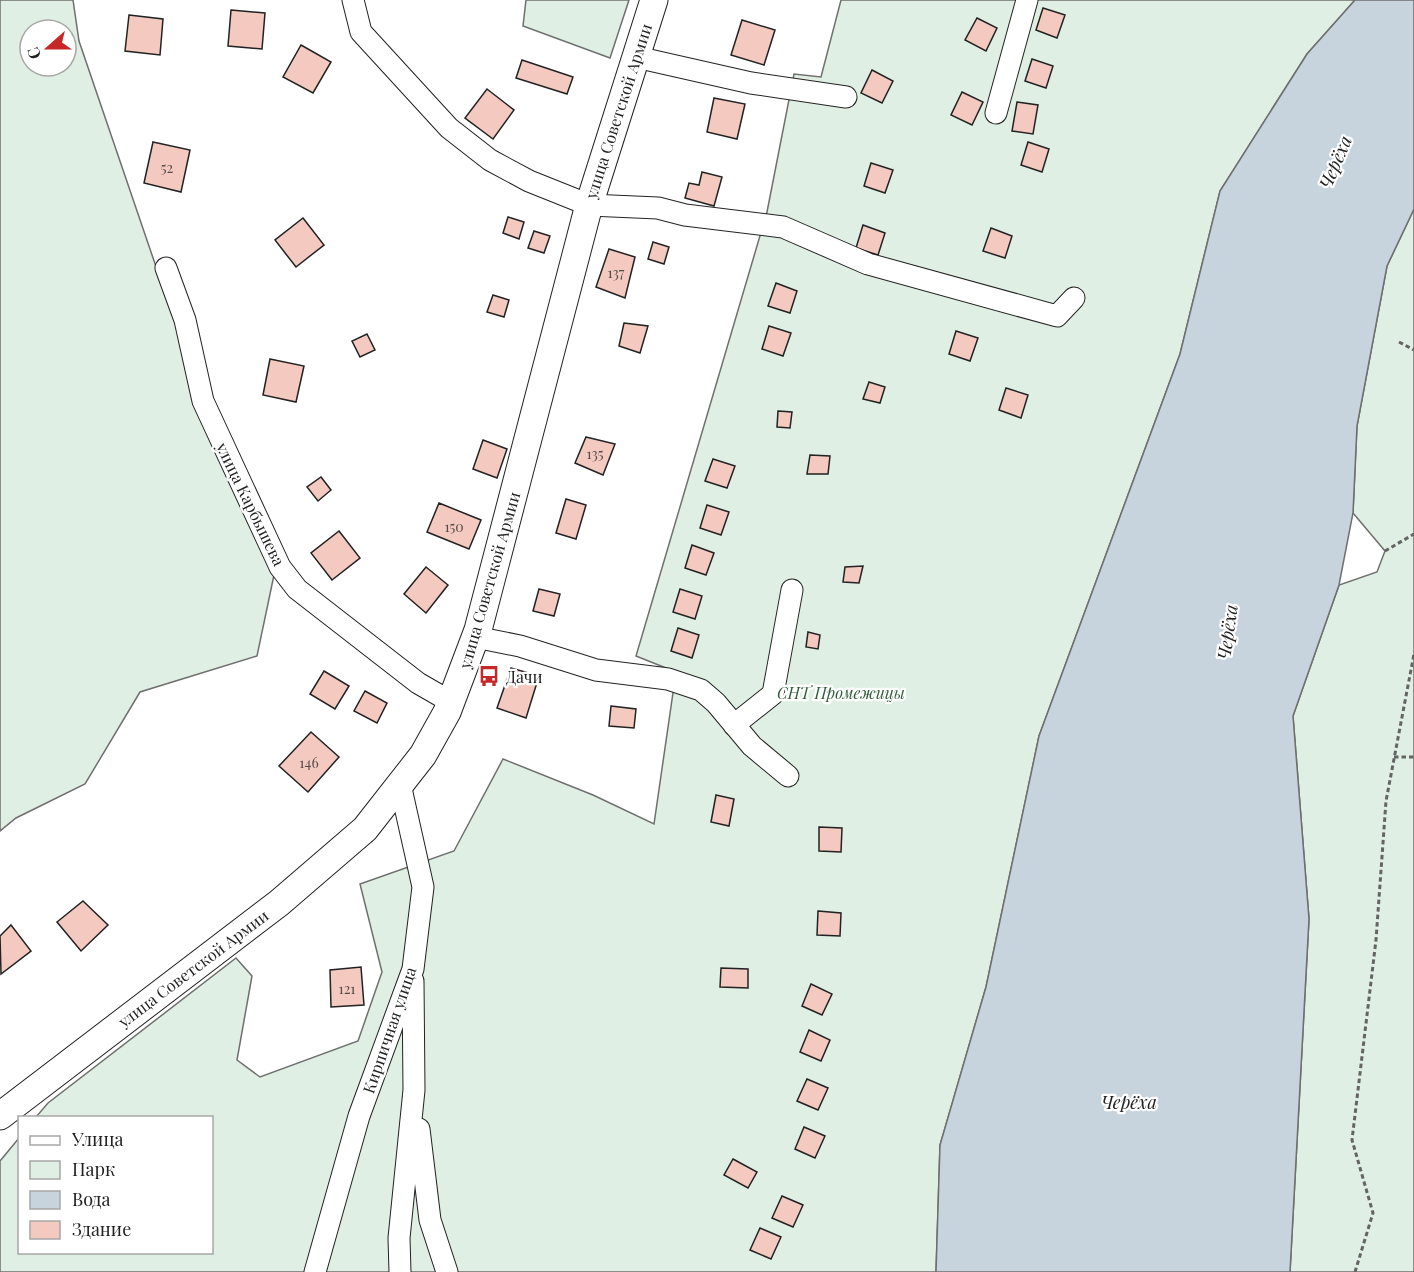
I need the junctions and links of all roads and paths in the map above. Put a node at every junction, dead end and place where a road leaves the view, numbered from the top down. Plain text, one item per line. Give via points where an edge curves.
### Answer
1 (353, 0) edge
2 (654, 0) edge
3 (1027, 0) edge
4 (636, 57) junction
5 (846, 97) dead end
6 (996, 113) dead end
7 (589, 204) junction
8 (166, 268) dead end
9 (1074, 298) dead end
10 (1399, 342) dead end
11 (1414, 350) edge
12 (1414, 534) edge
13 (1385, 551) dead end
14 (792, 590) dead end
15 (475, 637) junction
16 (1414, 654) edge
17 (451, 702) junction
18 (734, 725) junction
19 (1394, 757) junction
20 (1414, 757) edge
21 (788, 776) dead end
22 (400, 784) junction
23 (413, 969) junction
24 (414, 1090) junction
25 (0, 1116) edge
26 (315, 1272) edge
27 (400, 1272) edge
28 (447, 1272) edge
29 (1355, 1272) edge

1 - 7 street via 361,32 449,128 490,160 529,181
2 - 4 main road, улица Советской Армии
3 - 6 street
4 - 5 street via 751,83
4 - 7 main road, улица Советской Армии
7 - 9 street via 658,208 783,227 868,264 1057,316
7 - 15 main road, улица Советской Армии
8 - 17 street, улица Карбышева via 185,320 203,401 280,567 297,589 418,683
10 - 11 path
12 - 13 path
14 - 18 street via 773,694
15 - 17 main road, улица Советской Армии
15 - 18 street via 520,646 596,670 668,679 701,690
16 - 19 path
17 - 22 main road, улица Советской Армии via 423,755
18 - 21 street
19 - 20 path
19 - 29 path via 1386,801 1376,940 1352,1140 1373,1213
22 - 23 street, Кирпичная улица via 423,887
22 - 25 main road, улица Советской Армии via 365,829 279,903
23 - 24 street
23 - 26 street, Кирпичная улица via 359,1116
24 - 27 street via 399,1238
24 - 28 street via 430,1220

